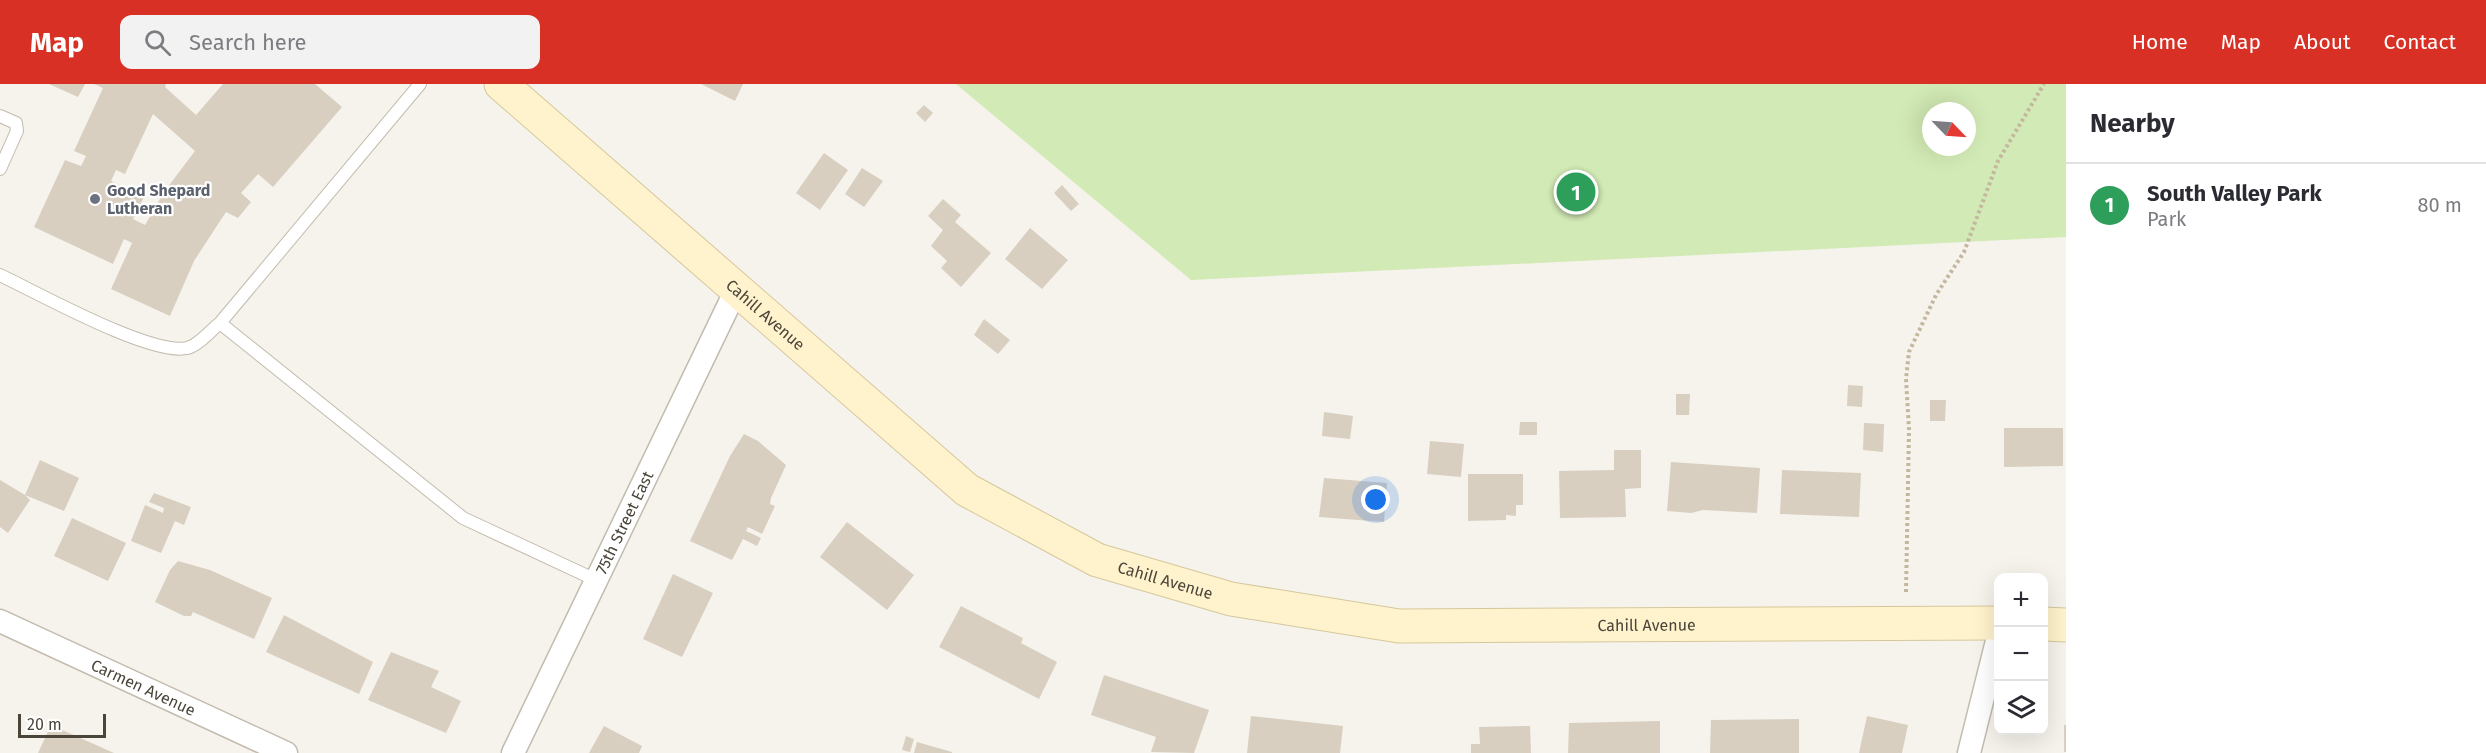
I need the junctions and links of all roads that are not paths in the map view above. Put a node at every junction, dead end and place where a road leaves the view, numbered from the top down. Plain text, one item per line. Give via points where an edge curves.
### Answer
1 (420, 84) edge
2 (501, 84) edge
3 (0, 116) edge
4 (0, 169) edge
5 (0, 275) edge
6 (736, 290) junction
7 (220, 323) junction
8 (596, 580) junction
9 (0, 621) edge
10 (1994, 623) edge
11 (2048, 624) edge
12 (2066, 625) edge
13 (1994, 653) edge
14 (286, 753) edge
15 (513, 753) edge
16 (1969, 753) edge

1 - 7 lane
2 - 6 street, Cahill Avenue
3 - 4 lane via 16,123 17,131
5 - 7 lane via 106,326 166,349 189,348
6 - 8 street, 75th Street East
6 - 10 street, Cahill Avenue via 967,490 1097,560 1231,599 1399,626
7 - 8 lane via 463,518
8 - 15 street, 75th Street East
9 - 14 street, Carmen Avenue
11 - 12 street
13 - 16 street

